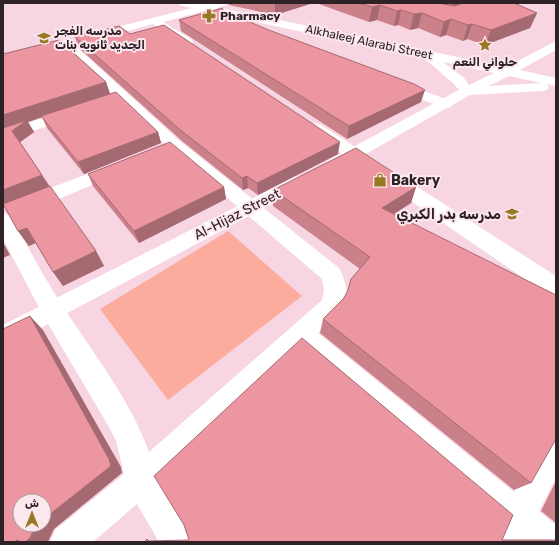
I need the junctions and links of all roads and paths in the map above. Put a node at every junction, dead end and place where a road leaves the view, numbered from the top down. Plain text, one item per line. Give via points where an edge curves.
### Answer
1 (182, 3) edge
2 (223, 3) edge
3 (206, 8) junction
4 (229, 18) edge
5 (155, 21) junction
6 (264, 34) edge
7 (556, 45) edge
8 (201, 52) edge
9 (426, 55) junction
10 (538, 56) junction
11 (507, 63) junction
12 (553, 72) edge
13 (388, 81) edge
14 (556, 87) edge
15 (467, 91) junction
16 (446, 104) junction
17 (85, 109) edge
18 (301, 119) edge
19 (3, 136) edge
20 (354, 155) junction
21 (132, 162) edge
22 (251, 207) junction
23 (3, 214) edge
24 (3, 220) edge
25 (556, 288) edge
26 (52, 310) junction
27 (301, 334) junction
28 (3, 337) edge
29 (556, 448) edge
30 (141, 480) junction
31 (512, 529) edge
32 (67, 542) edge
33 (178, 542) edge
34 (550, 542) edge

1 - 3 street, Alkhaleej Alarabi Street
2 - 3 street
3 - 5 street
3 - 9 street, Alkhaleej Alarabi Street
4 - 6 street
5 - 8 street
5 - 22 street via 59,46 168,148
7 - 10 street, Al-Hijaz Street
9 - 11 street, Alkhaleej Alarabi Street
9 - 15 street via 459,81
10 - 11 street, Al-Hijaz Street
10 - 12 street
11 - 12 street
11 - 15 street, Al-Hijaz Street
13 - 16 street
14 - 15 street
15 - 16 street, Al-Hijaz Street
16 - 20 street, Al-Hijaz Street
17 - 19 street
18 - 20 street
20 - 22 street, Al-Hijaz Street
20 - 25 street
21 - 23 street
22 - 26 street, Al-Hijaz Street
22 - 27 street via 331,274 336,285 336,296 330,307
24 - 26 street
26 - 28 street, Al-Hijaz Street
26 - 30 street via 129,436
27 - 30 street
27 - 31 street
29 - 31 street
30 - 32 street
30 - 33 street
31 - 34 street

